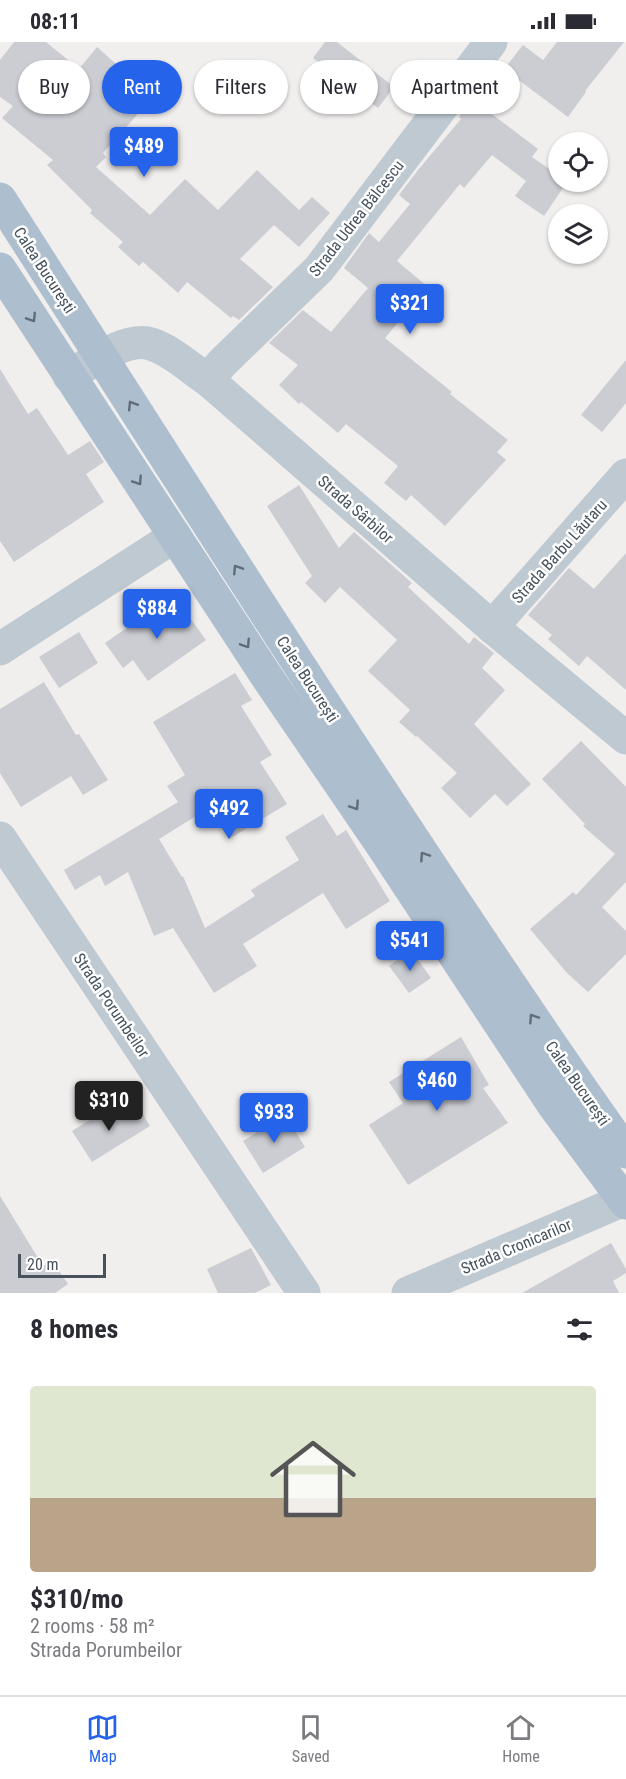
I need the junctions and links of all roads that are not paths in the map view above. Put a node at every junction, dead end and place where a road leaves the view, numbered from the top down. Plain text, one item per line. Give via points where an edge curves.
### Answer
1 (491, 42) edge
2 (0, 199) edge
3 (0, 269) edge
4 (101, 357) junction
5 (69, 376) junction
6 (207, 380) junction
7 (626, 476) edge
8 (175, 536) junction
9 (492, 627) junction
10 (0, 649) edge
11 (626, 738) edge
12 (0, 837) edge
13 (626, 1152) edge
14 (625, 1200) edge
15 (303, 1293) edge
16 (408, 1293) edge

1 - 6 street, Strada Udrea Bălcescu via 319,269
2 - 4 main road, Calea București
3 -> 5 main road, Calea București
4 - 5 street, Strada Sârbilor
4 - 6 street, Strada Sârbilor via 129,344 150,343
13 -> 4 main road, Calea București via 409,832
5 -> 8 main road, Calea București
6 - 9 street, Strada Sârbilor
7 - 9 street, Strada Barbu Lăutaru
8 - 10 street
8 -> 14 main road, Calea București via 548,1097
9 - 11 street, Strada Sârbilor
12 - 15 street, Strada Porumbeilor
14 - 16 street, Strada Cronicarilor

